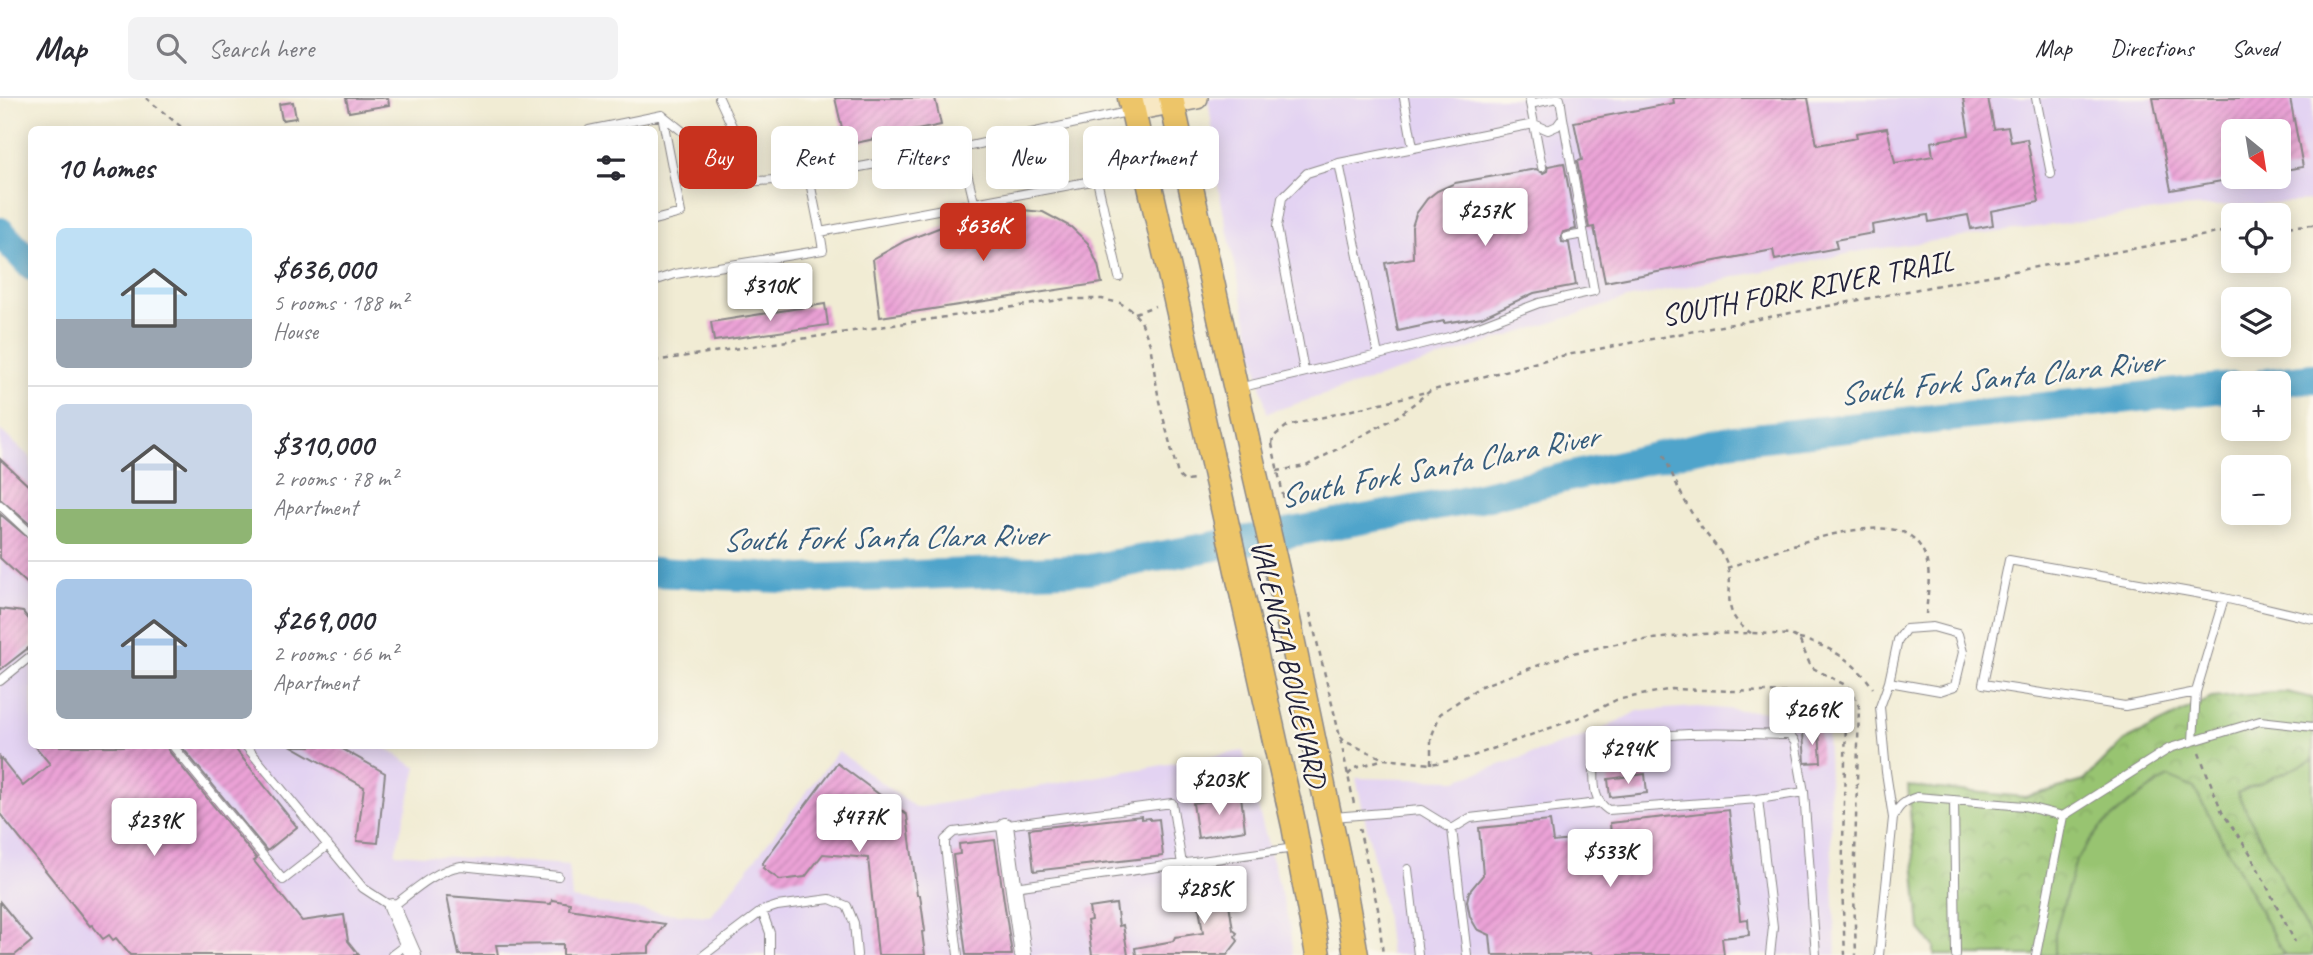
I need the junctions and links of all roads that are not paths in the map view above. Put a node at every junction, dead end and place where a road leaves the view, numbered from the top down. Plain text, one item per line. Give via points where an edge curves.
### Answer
1 (719, 98) edge
2 (1197, 98) edge
3 (1404, 98) edge
4 (1559, 98) edge
5 (2036, 98) edge
6 (1172, 100) edge
7 (1530, 101) edge
8 (1132, 104) edge
9 (662, 115) junction
10 (1563, 118) junction
11 (1534, 124) junction
12 (616, 126) edge
13 (732, 126) edge
14 (679, 129) edge
15 (972, 145) edge
16 (1413, 148) junction
17 (1339, 163) junction
18 (1542, 167) dead end
19 (2051, 174) dead end
20 (811, 189) edge
21 (972, 189) edge
22 (975, 202) junction
23 (658, 219) edge
24 (820, 232) junction
25 (1584, 234) junction
26 (1567, 237) dead end
27 (1119, 277) dead end
28 (658, 280) edge
29 (1378, 355) junction
30 (1304, 371) junction
31 (1236, 388) junction
32 (0, 505) edge
33 (28, 531) edge
34 (2224, 598) junction
35 (2313, 619) edge
36 (28, 658) edge
37 (0, 681) edge
38 (1889, 682) junction
39 (2196, 692) junction
40 (2313, 727) edge
41 (2193, 741) junction
42 (175, 749) edge
43 (248, 749) edge
44 (1804, 792) junction
45 (1758, 799) junction
46 (1954, 800) junction
47 (1598, 803) junction
48 (2063, 816) junction
49 (1330, 817) junction
50 (1893, 818) junction
51 (1005, 826) junction
52 (1452, 828) junction
53 (328, 845) junction
54 (1298, 847) junction
55 (1181, 864) junction
56 (1408, 869) dead end
57 (558, 876) dead end
58 (1013, 887) junction
59 (392, 907) junction
60 (762, 911) junction
61 (410, 949) edge
62 (392, 955) edge
63 (704, 955) edge
64 (770, 955) edge
65 (858, 955) edge
66 (958, 955) edge
67 (1023, 955) edge
68 (1318, 955) edge
69 (1356, 955) edge
70 (1418, 955) edge
71 (1467, 955) edge
72 (1770, 955) edge
73 (1816, 955) edge
74 (1879, 955) edge
75 (1956, 955) edge
76 (2036, 955) edge

1 - 13 lane
2 - 6 street
3 - 16 lane
4 - 7 lane
4 - 10 lane
5 - 19 lane
6 - 8 street
6 - 31 main road, VALENCIA BOULEVARD
7 - 11 lane
8 - 15 lane
8 - 54 main road, VALENCIA BOULEVARD, bridge
9 - 12 lane
9 - 14 lane
9 - 23 lane via 681,213
10 - 11 lane via 1548,130
10 - 25 lane
11 - 16 lane
11 - 18 lane
16 - 17 lane
17 - 29 lane
17 - 30 lane via 1307,173 1282,198 1277,227
20 - 24 lane
21 - 22 lane
22 - 24 lane
22 - 27 lane via 1097,180
24 - 28 lane via 823,250
25 - 26 lane
25 - 29 lane via 1594,290 1539,303 1454,337
29 - 30 lane
30 - 31 lane
31 - 49 main road, VALENCIA BOULEVARD, bridge via 1261,446 1296,602
32 - 33 lane
34 - 35 lane
34 - 39 lane
34 - 39 lane via 2009,560 1983,684 2126,706
36 - 37 lane
38 - 38 lane via 1898,640 1906,629 1933,627 1958,634 1963,652 1955,686 1940,691
38 - 50 lane via 1882,703
39 - 41 lane
40 - 41 lane via 2260,721
41 - 48 lane via 2170,748
42 - 53 lane via 283,880
43 - 53 lane
44 - 45 lane
44 - 47 lane via 1795,742 1789,735 1687,734 1636,740 1603,754 1594,763
44 - 73 lane
45 - 47 lane via 1608,810
45 - 72 lane via 1773,927
46 - 48 lane via 2024,806
46 - 50 lane via 1905,800
46 - 75 lane
47 - 52 lane via 1470,818
48 - 76 lane
49 - 52 lane via 1421,810
49 - 69 main road, VALENCIA BOULEVARD
50 - 74 lane
51 - 55 lane via 1172,803
51 - 58 street
51 - 66 lane via 954,832 945,840
52 - 71 lane
53 - 59 lane via 363,888
54 - 55 lane
54 - 68 main road, VALENCIA BOULEVARD
55 - 58 lane
56 - 70 lane
57 - 59 lane via 453,867
58 - 67 street
59 - 61 street
60 - 63 lane
60 - 64 lane
60 - 65 lane via 840,901 851,912
61 - 62 lane

